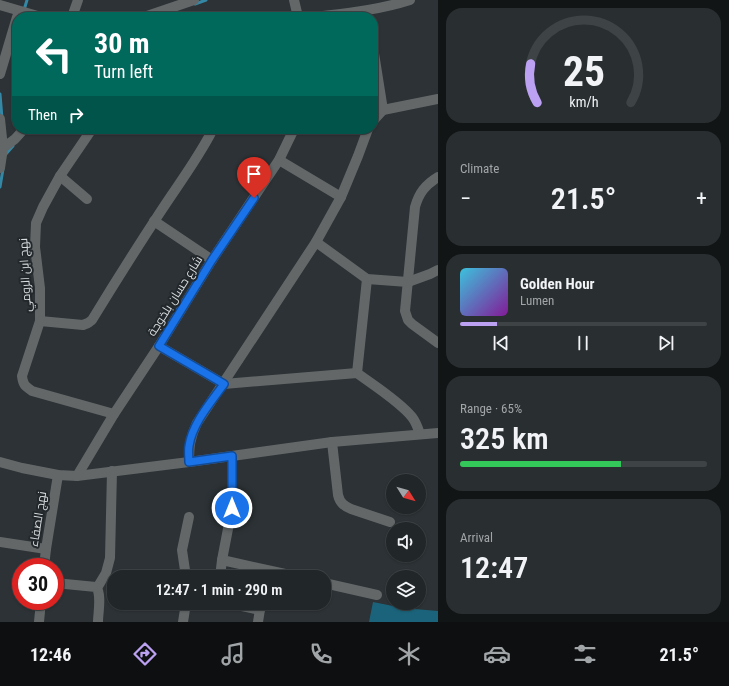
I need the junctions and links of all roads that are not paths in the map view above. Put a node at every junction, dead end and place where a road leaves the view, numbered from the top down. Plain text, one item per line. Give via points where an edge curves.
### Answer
1 (23, 0) edge
2 (78, 0) edge
3 (194, 0) edge
4 (294, 0) edge
5 (410, 0) edge
6 (0, 5) edge
7 (13, 12) edge
8 (19, 12) edge
9 (74, 12) edge
10 (159, 12) edge
11 (297, 12) edge
12 (374, 12) edge
13 (12, 35) edge
14 (0, 74) edge
15 (378, 78) edge
16 (438, 99) edge
17 (383, 110) junction
18 (378, 116) edge
19 (0, 119) edge
20 (20, 134) edge
21 (89, 134) edge
22 (210, 134) edge
23 (292, 134) edge
24 (366, 134) edge
25 (3, 148) junction
26 (279, 160) junction
27 (0, 168) edge
28 (60, 176) junction
29 (438, 177) edge
30 (341, 197) junction
31 (87, 199) dead end
32 (154, 221) junction
33 (316, 242) junction
34 (212, 260) junction
35 (438, 270) edge
36 (367, 280) junction
37 (408, 282) junction
38 (40, 321) junction
39 (438, 343) edge
40 (159, 346) junction
41 (357, 373) junction
42 (224, 384) junction
43 (114, 414) junction
44 (438, 433) edge
45 (420, 434) junction
46 (332, 442) junction
47 (232, 456) junction
48 (0, 462) edge
49 (189, 462) junction
50 (112, 471) junction
51 (58, 476) junction
52 (77, 476) junction
53 (189, 517) dead end
54 (390, 522) dead end
55 (0, 542) edge
56 (46, 549) junction
57 (45, 558) edge
58 (222, 560) junction
59 (185, 570) edge
60 (221, 570) edge
61 (254, 570) edge
62 (64, 584) edge
63 (331, 585) edge
64 (97, 588) junction
65 (377, 595) dead end
66 (40, 610) edge
67 (185, 610) edge
68 (260, 610) edge
69 (39, 622) edge
70 (98, 622) edge
71 (183, 622) edge
72 (258, 622) edge

1 - 8 street
2 - 9 street
3 - 10 street
4 - 11 street
5 - 12 street
6 - 7 street
13 - 14 street
15 - 17 street
16 - 17 street
17 - 18 street
19 - 25 street
20 - 25 street
21 - 28 street, نهج ابن الرومي
22 - 32 street
23 - 26 street, شارع حسان بلخوجة
24 - 30 street
25 - 27 street
26 - 30 street
26 - 34 street, شارع حسان بلخوجة
28 - 31 street
28 - 38 street, نهج ابن الرومي via 36,223
29 - 37 street via 424,187 415,207
30 - 33 street
32 - 34 street
32 - 38 street via 92,320 83,324
33 - 36 street
33 - 42 street
34 - 40 street, شارع حسان بلخوجة
35 - 37 street
36 - 37 street
36 - 41 street
37 - 39 street via 404,311 406,316 412,324
38 - 43 street, نهج ابن الرومي via 22,376 26,387 32,391
40 - 42 street
40 - 43 street, شارع حسان بلخوجة
41 - 42 street
41 - 45 street via 406,411 412,417
42 - 49 street via 197,423 189,447
43 - 52 street, شارع حسان بلخوجة
44 - 45 street
45 - 46 street
46 - 47 street
46 - 54 street via 340,501 351,509
47 - 49 street
47 - 58 street via 232,508
48 - 51 street
49 - 50 street
50 - 52 street
50 - 64 street via 110,558 106,573
51 - 52 street
51 - 56 street, نهج الصفاء
53 - 59 street via 182,550
55 - 56 street
56 - 57 street, نهج الصفاء
58 - 60 street
58 - 61 street
62 - 64 street
63 - 65 street
64 - 70 street via 100,594
66 - 69 street
67 - 71 street
68 - 72 street

